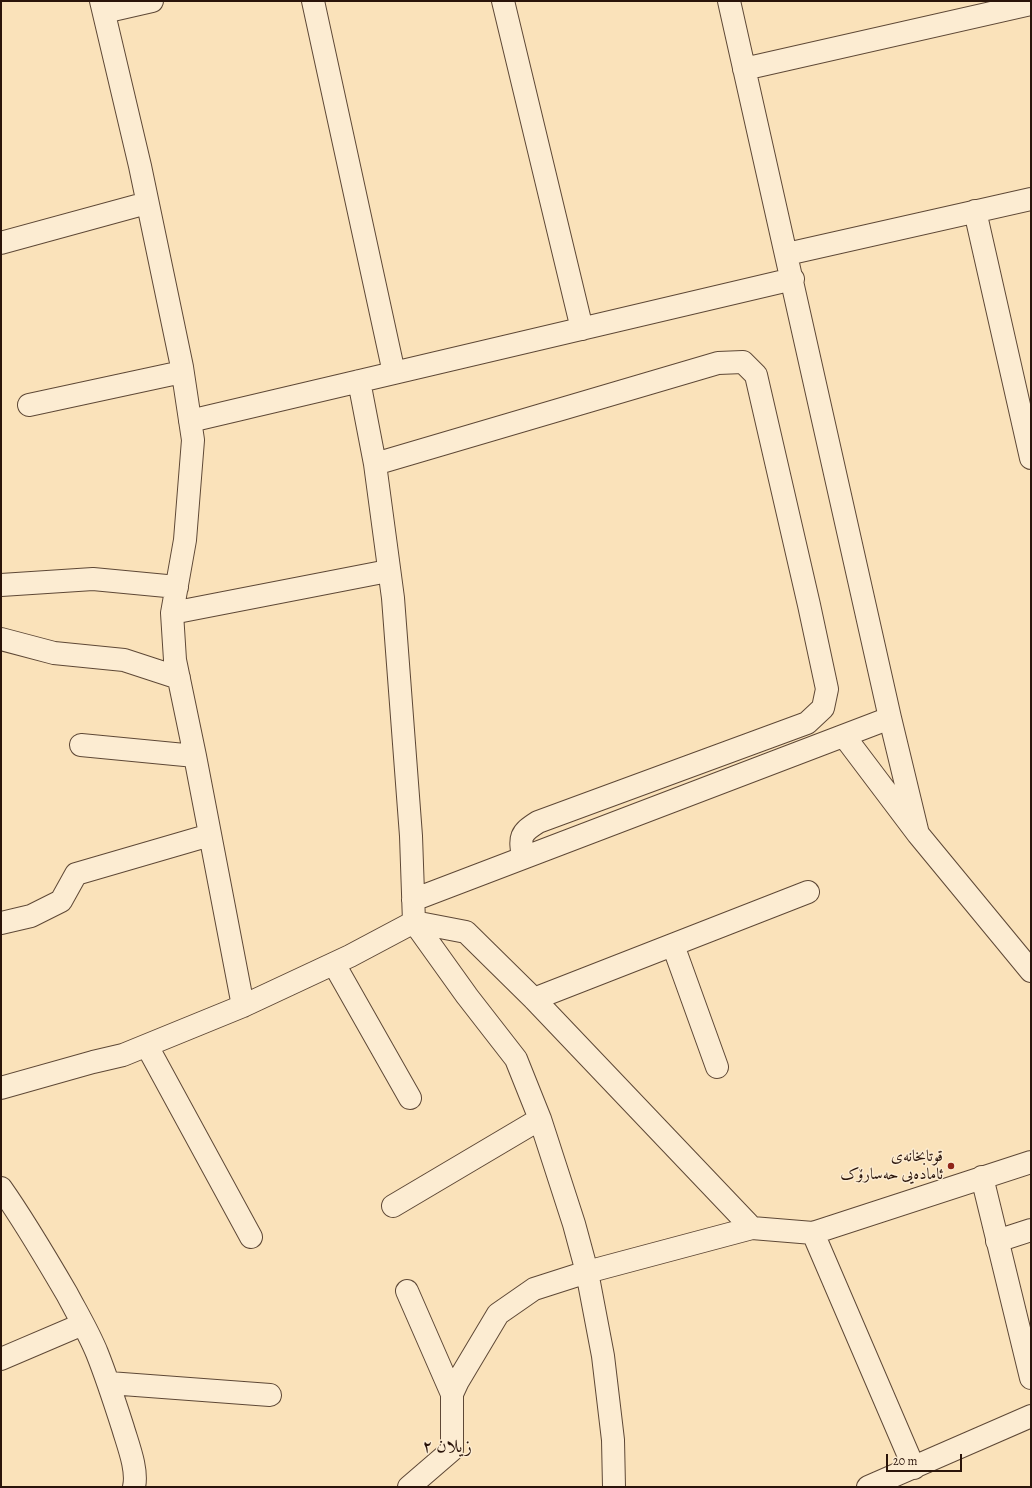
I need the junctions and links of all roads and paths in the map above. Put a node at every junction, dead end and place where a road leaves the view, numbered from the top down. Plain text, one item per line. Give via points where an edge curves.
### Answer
1 (152, 1) edge
2 (313, 1) edge
3 (503, 1) edge
4 (729, 1) edge
5 (1031, 4) edge
6 (102, 7) edge
7 (744, 69) junction
8 (1031, 198) edge
9 (147, 203) junction
10 (975, 211) junction
11 (1, 243) edge
12 (787, 254) junction
13 (793, 280) junction
14 (582, 329) junction
15 (182, 372) junction
16 (394, 373) junction
17 (359, 381) junction
18 (29, 405) dead end
19 (190, 421) junction
20 (1031, 458) edge
21 (375, 464) junction
22 (388, 571) junction
23 (1, 585) edge
24 (177, 587) junction
25 (172, 613) junction
26 (1, 639) edge
27 (179, 678) junction
28 (890, 718) junction
29 (844, 736) junction
30 (81, 746) dead end
31 (195, 756) junction
32 (918, 834) junction
33 (210, 835) junction
34 (523, 858) junction
35 (808, 892) dead end
36 (413, 900) junction
37 (414, 922) junction
38 (1, 923) edge
39 (673, 945) junction
40 (334, 964) junction
41 (1031, 971) edge
42 (534, 999) junction
43 (243, 1006) junction
44 (147, 1046) junction
45 (717, 1067) dead end
46 (1, 1088) edge
47 (410, 1098) dead end
48 (540, 1119) junction
49 (1031, 1162) edge
50 (982, 1177) junction
51 (1, 1188) edge
52 (393, 1206) dead end
53 (752, 1228) junction
54 (1031, 1230) edge
55 (813, 1233) junction
56 (251, 1237) dead end
57 (997, 1241) junction
58 (588, 1272) junction
59 (407, 1291) dead end
60 (83, 1324) junction
61 (1, 1359) edge
62 (1031, 1378) edge
63 (109, 1383) junction
64 (452, 1394) junction
65 (270, 1395) dead end
66 (1031, 1416) edge
67 (914, 1468) junction
68 (134, 1487) edge
69 (409, 1487) edge
70 (614, 1487) edge
71 (868, 1487) edge

1 - 6 street
2 - 16 street
3 - 14 street
4 - 7 street
5 - 7 street
6 - 9 street
7 - 12 street
8 - 10 street
9 - 11 street
9 - 15 street
10 - 12 street
10 - 20 street
12 - 13 street
13 - 14 street
13 - 28 street
14 - 16 street
15 - 18 street
15 - 19 street
16 - 17 street
17 - 19 street
17 - 21 street
19 - 24 street via 193,440 185,540
21 - 22 street
21 - 34 street via 718,363 743,362 756,375 828,689 823,708 807,723 538,822 525,830 520,841
22 - 25 street
22 - 36 street via 411,836
23 - 24 street via 93,579
24 - 25 street
25 - 27 street via 175,660
26 - 27 street via 54,653 124,660
27 - 31 street
28 - 29 street
28 - 32 street
29 - 32 street
29 - 34 street
30 - 31 street
31 - 33 street
32 - 41 street
33 - 38 street via 76,874 61,901 30,916
33 - 43 street
34 - 36 street
35 - 39 street
36 - 37 street
37 - 40 street
37 - 42 street via 466,932
37 - 48 street via 466,996 516,1059
39 - 42 street
39 - 45 street
40 - 43 street
40 - 47 street
42 - 53 street
43 - 44 street
44 - 46 street via 123,1055
44 - 56 street
48 - 52 street
48 - 58 street
49 - 50 street
50 - 55 street
50 - 57 street
51 - 60 street
53 - 55 street
53 - 58 street
54 - 57 street
55 - 67 street
57 - 62 street
58 - 64 street via 534,1289 498,1314
58 - 70 street via 604,1356 613,1440
59 - 64 street
60 - 61 street
60 - 63 street
63 - 65 street
63 - 68 street via 136,1478
64 - 69 street via 452,1450
66 - 67 street
67 - 71 street

